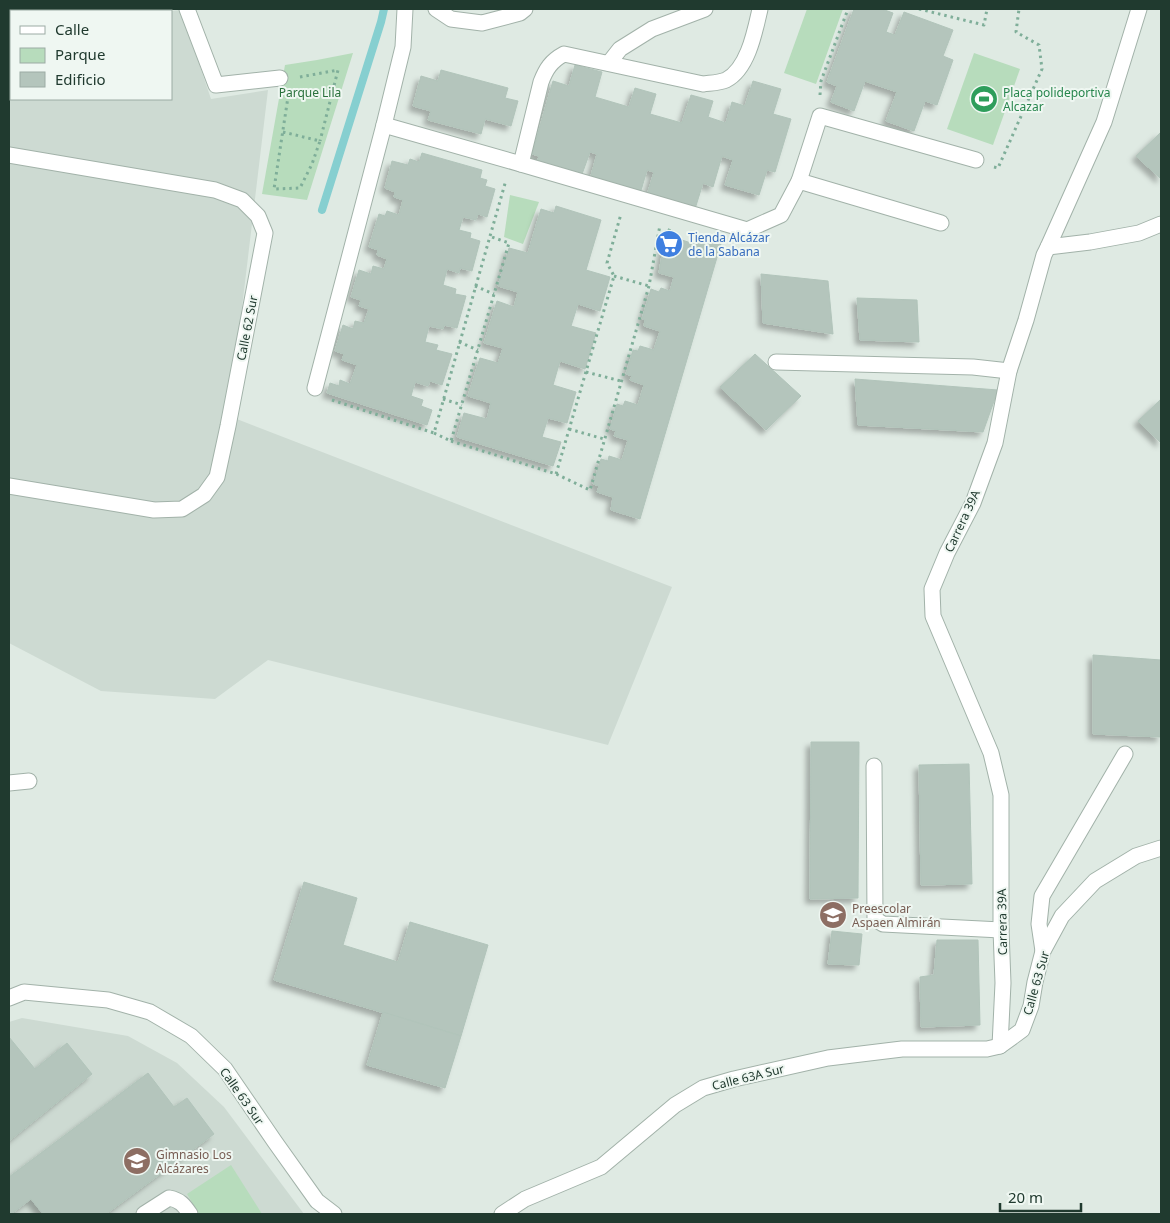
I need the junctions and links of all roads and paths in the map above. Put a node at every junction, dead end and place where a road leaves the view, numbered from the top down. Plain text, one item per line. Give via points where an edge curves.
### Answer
1 (187, 9) edge
2 (405, 9) edge
3 (436, 9) edge
4 (525, 9) edge
5 (705, 9) edge
6 (760, 9) edge
7 (848, 9) edge
8 (919, 9) edge
9 (942, 9) edge
10 (987, 9) edge
11 (1019, 9) edge
12 (1139, 9) edge
13 (941, 14) junction
14 (609, 63) junction
15 (286, 78) junction
16 (820, 116) junction
17 (384, 125) junction
18 (283, 132) junction
19 (320, 141) junction
20 (9, 155) edge
21 (976, 160) joint
22 (521, 164) junction
23 (507, 175) dead end
24 (799, 181) junction
25 (622, 210) dead end
26 (660, 222) dead end
27 (941, 223) dead end
28 (1161, 224) edge
29 (670, 227) dead end
30 (489, 236) junction
31 (666, 237) dead end
32 (1048, 247) junction
33 (614, 276) junction
34 (475, 286) junction
35 (649, 286) junction
36 (494, 294) junction
37 (459, 342) junction
38 (478, 350) junction
39 (776, 362) dead end
40 (1009, 371) junction
41 (586, 372) junction
42 (621, 381) junction
43 (316, 388) dead end
44 (443, 399) junction
45 (330, 400) dead end
46 (462, 405) junction
47 (569, 430) junction
48 (434, 433) junction
49 (604, 439) junction
50 (451, 441) junction
51 (556, 474) junction
52 (9, 486) edge
53 (1125, 754) dead end
54 (874, 766) dead end
55 (28, 781) dead end
56 (9, 783) edge
57 (1161, 848) edge
58 (1002, 930) junction
59 (1043, 951) junction
60 (9, 998) edge
61 (1000, 1046) junction
62 (972, 1049) joint
63 (144, 1214) edge
64 (190, 1214) edge
65 (334, 1214) edge
66 (502, 1214) edge

1 - 15 street via 216,85
2 - 17 street via 402,46
3 - 4 street via 450,19 482,23
5 - 14 street via 652,30 620,49
6 - 14 street via 744,62 734,75 724,81 703,84
7 - 16 path via 821,81
8 - 13 path
9 - 13 path
10 - 13 path via 984,25
11 - 21 path via 1016,32 1039,45 1042,69 998,168
12 - 32 street, Carrera 39A via 1104,122
14 - 22 street via 564,54 554,59 541,82
15 - 18 path
15 - 19 path via 338,70
16 - 21 street
16 - 24 street
17 - 22 street
17 - 43 street
18 - 19 path
18 - 19 path via 274,189 300,188
20 - 52 street, Calle 62 Sur via 214,190 242,200 258,216 265,233 217,477 204,495 182,509 154,510
22 - 24 street via 748,230 781,215
23 - 30 path
24 - 27 street
25 - 33 path via 607,262
26 - 35 path
28 - 32 street via 1139,233
29 - 31 path
30 - 34 path
30 - 36 path via 508,243
32 - 40 street, Carrera 39A
33 - 35 path
33 - 41 path
34 - 36 path
34 - 37 path
35 - 42 path
36 - 38 path
37 - 38 path
37 - 44 path
38 - 46 path
39 - 40 street via 973,367
40 - 58 street, Carrera 39A via 995,443 973,503 932,589 933,616 991,753 1001,795
41 - 42 path
41 - 47 path
42 - 49 path
44 - 46 path
44 - 48 path
45 - 48 path
46 - 50 path
47 - 49 path
47 - 51 path
48 - 50 path
49 - 51 path via 590,490
50 - 51 path
53 - 59 street via 1042,896 1039,924
54 - 58 street via 875,919 883,924
55 - 56 street
57 - 59 street, Calle 63 Sur via 1136,856 1095,880 1062,916
58 - 61 street, Carrera 39A
59 - 61 street, Calle 63 Sur via 1031,1006 1022,1030
60 - 65 street, Calle 63 Sur via 24,992 108,1000 150,1012 191,1036 225,1069 317,1201
61 - 62 street, Calle 63 Sur
62 - 66 street, Calle 63A Sur via 902,1049 828,1058 703,1088 675,1105 601,1167 525,1199
63 - 64 street via 169,1198 177,1200

